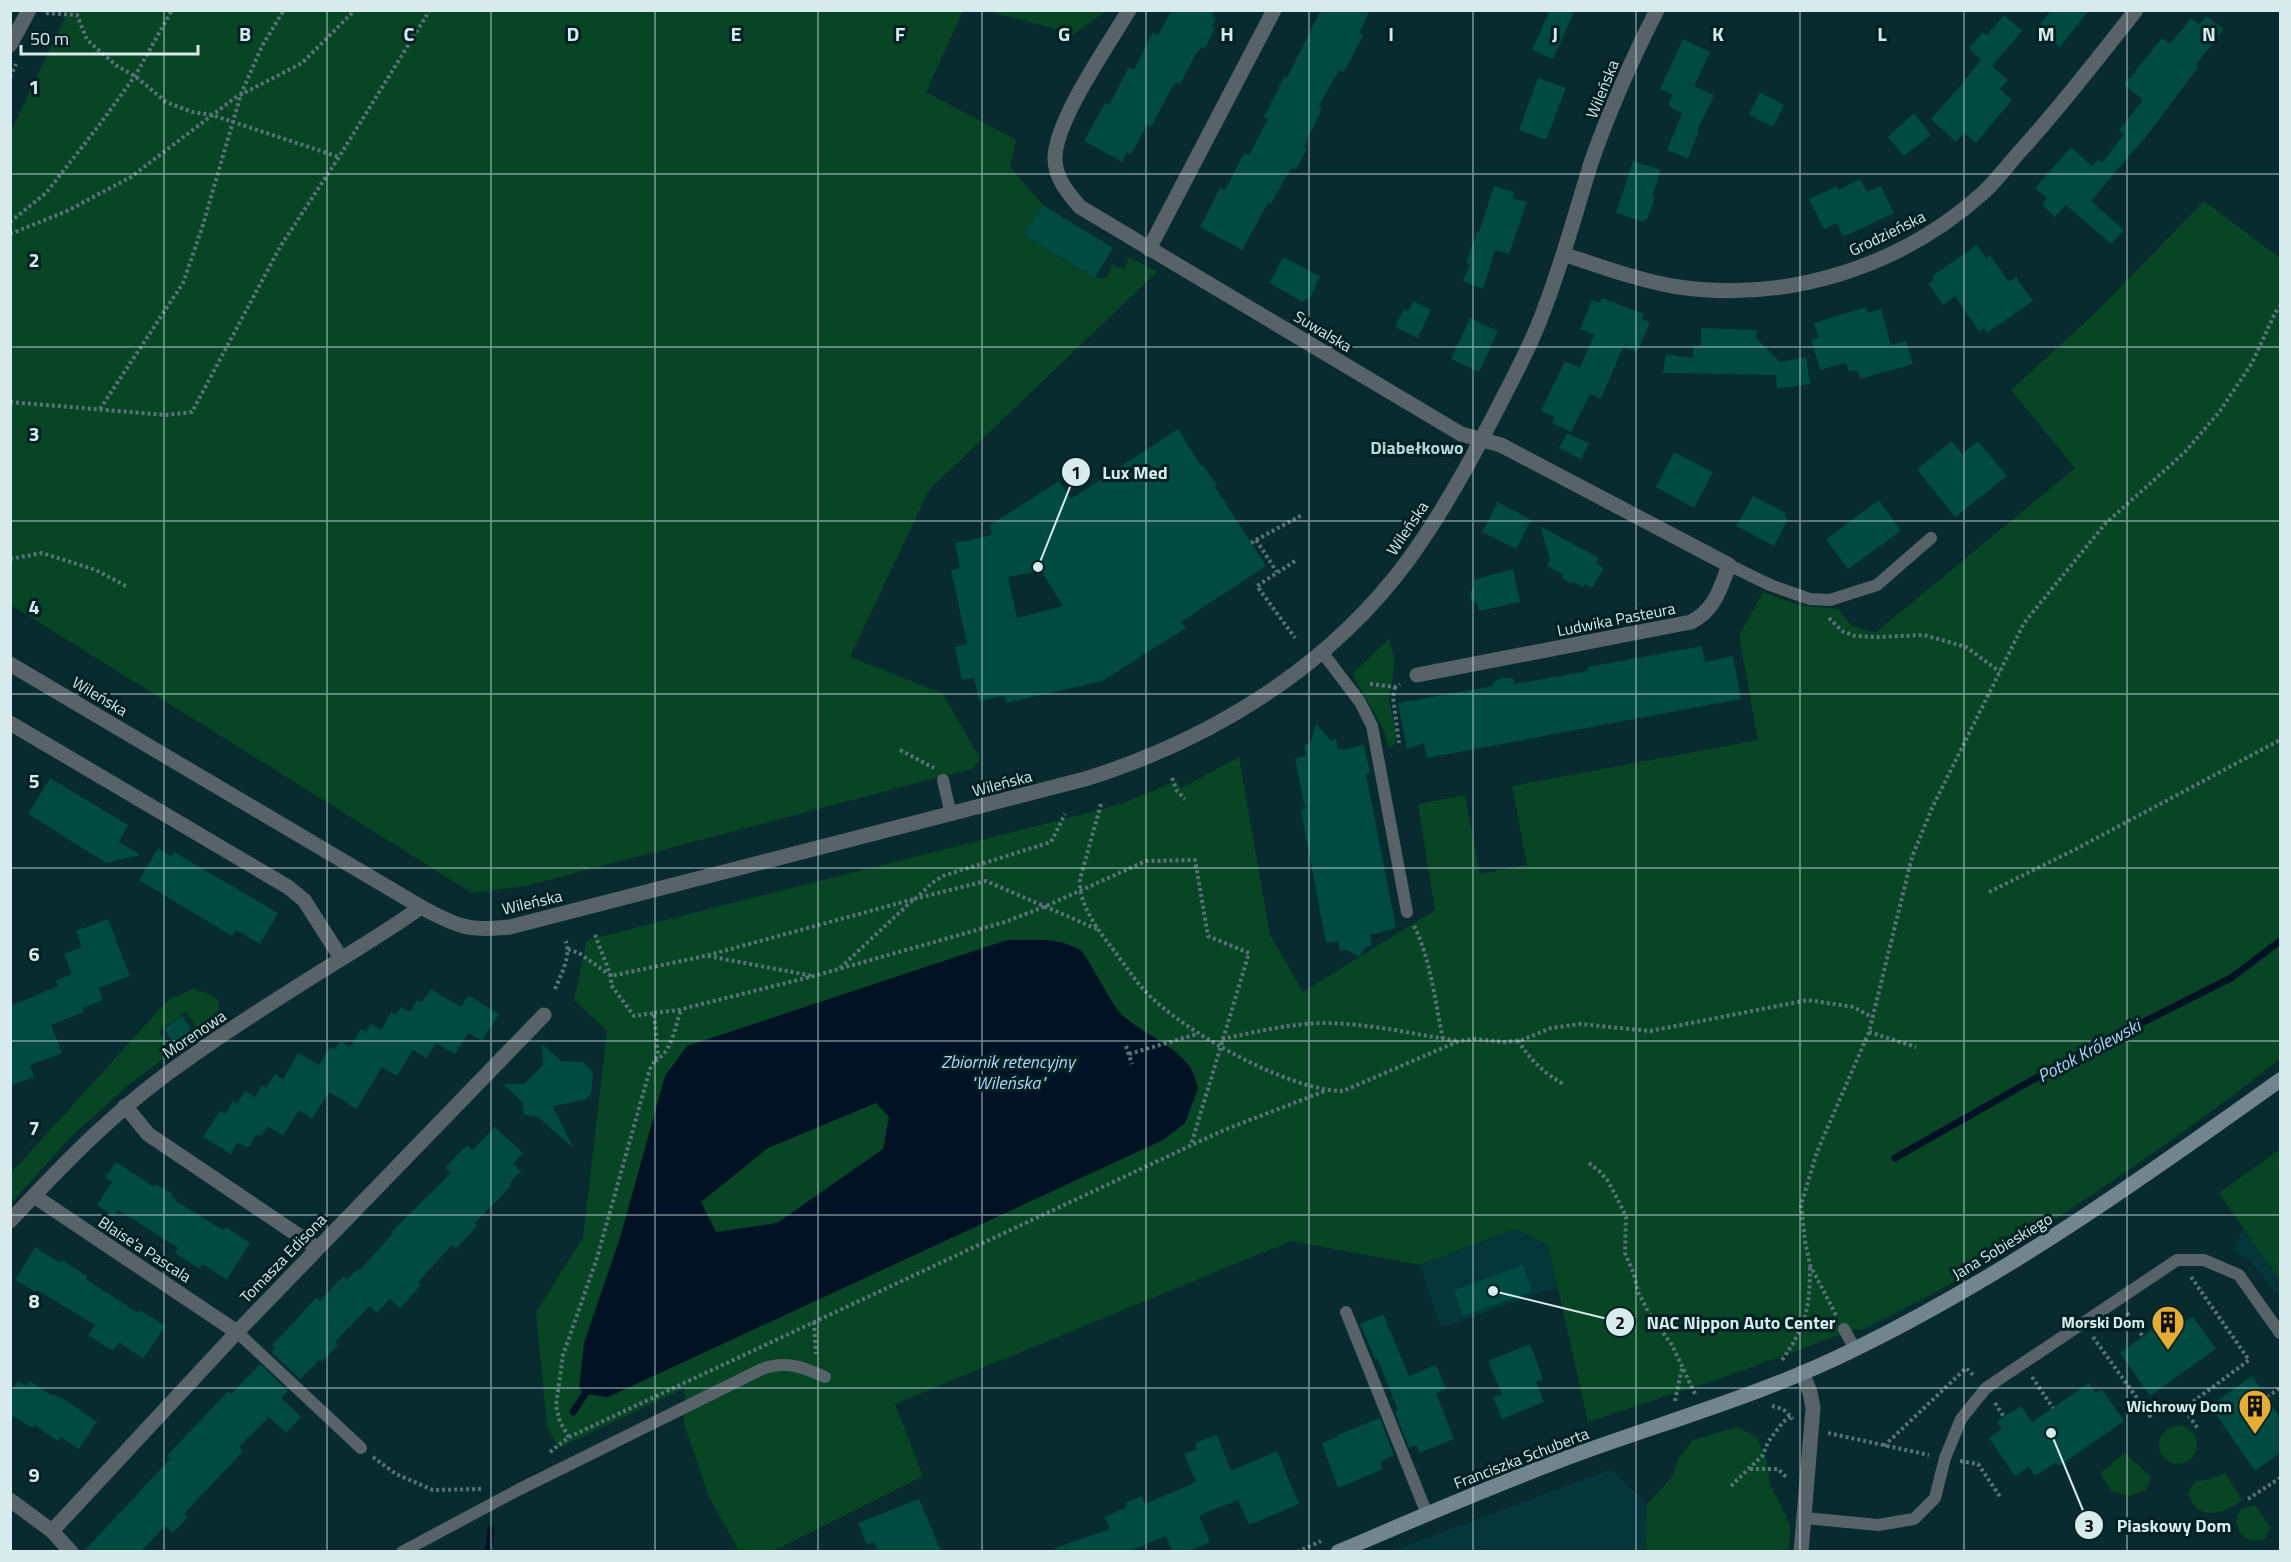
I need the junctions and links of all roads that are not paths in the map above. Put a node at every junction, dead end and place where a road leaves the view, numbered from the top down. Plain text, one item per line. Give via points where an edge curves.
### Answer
1 (1129, 10) edge
2 (1274, 10) edge
3 (1657, 10) edge
4 (2136, 10) edge
5 (37, 11) edge
6 (10, 45) edge
7 (1149, 249) junction
8 (1563, 254) junction
9 (1482, 440) junction
10 (1931, 538) dead end
11 (1729, 565) junction
12 (1322, 652) junction
13 (10, 664) edge
14 (1417, 675) road end
15 (10, 723) edge
16 (942, 780) road end
17 (951, 815) junction
18 (421, 907) junction
19 (1407, 912) road end
20 (341, 958) junction
21 (544, 1016) dead end
22 (2280, 1080) edge
23 (125, 1106) junction
24 (34, 1196) junction
25 (10, 1221) edge
26 (317, 1248) junction
27 (1346, 1312) dead end
28 (1844, 1329) road end
29 (237, 1332) junction
30 (2280, 1333) edge
31 (1854, 1349) junction
32 (1802, 1373) junction
33 (823, 1376) road end
34 (1720, 1404) joint
35 (361, 1448) road end
36 (10, 1500) edge
37 (1427, 1514) junction
38 (1805, 1518) junction
39 (52, 1531) junction
40 (71, 1551) edge
41 (402, 1551) edge
42 (1338, 1551) edge
43 (1801, 1551) edge

1 - 7 street, Suwalska via 1071,109 1058,138 1055,160 1062,184 1080,207
2 - 7 street
3 - 8 street, Wileńska via 1592,160
4 - 8 street, Grodzieńska via 2064,103 1985,190 1926,236 1878,261 1814,282 1721,291 1631,277
5 - 6 street
7 - 9 street, Suwalska via 1461,434
8 - 9 street, Wileńska via 1536,330
9 - 11 street via 1501,445
9 - 12 street, Wileńska via 1408,560
10 - 11 lane via 1877,585 1830,600 1810,599
11 - 14 street, Ludwika Pasteura via 1717,598 1691,622
12 - 17 street, Wileńska via 1239,712 1184,741 1113,771
12 - 19 lane via 1360,702 1372,726
13 - 18 street, Wileńska
15 - 20 street via 288,887 304,900
16 - 17 lane
17 - 18 street, Wileńska via 510,927 468,928
18 - 20 street, Morenowa
20 - 23 street, Morenowa via 191,1056
21 - 26 street, Tomasza Edisona
22 - 31 main road, Jana Sobieskiego via 2084,1217 1935,1308
23 - 24 street, Morenowa via 68,1158
23 - 26 street via 148,1134
24 - 25 street, Morenowa
24 - 29 street, Blaise'a Pascala
26 - 29 street, Tomasza Edisona
27 - 37 lane
28 - 31 lane
29 - 35 lane
29 - 39 street, Tomasza Edisona
30 - 38 lane via 2240,1275 2204,1260 2177,1260 1986,1388 1961,1419 1945,1458 1935,1498 1914,1519 1878,1525
31 - 32 main road, Jana Sobieskiego
32 - 34 main road, Jana Sobieskiego
32 - 38 street via 1813,1408
33 - 41 lane via 806,1367 774,1364
34 - 37 main road, Franciszka Schuberta via 1578,1454
36 - 39 street
37 - 42 main road, Franciszka Schuberta
38 - 43 street
39 - 40 street

